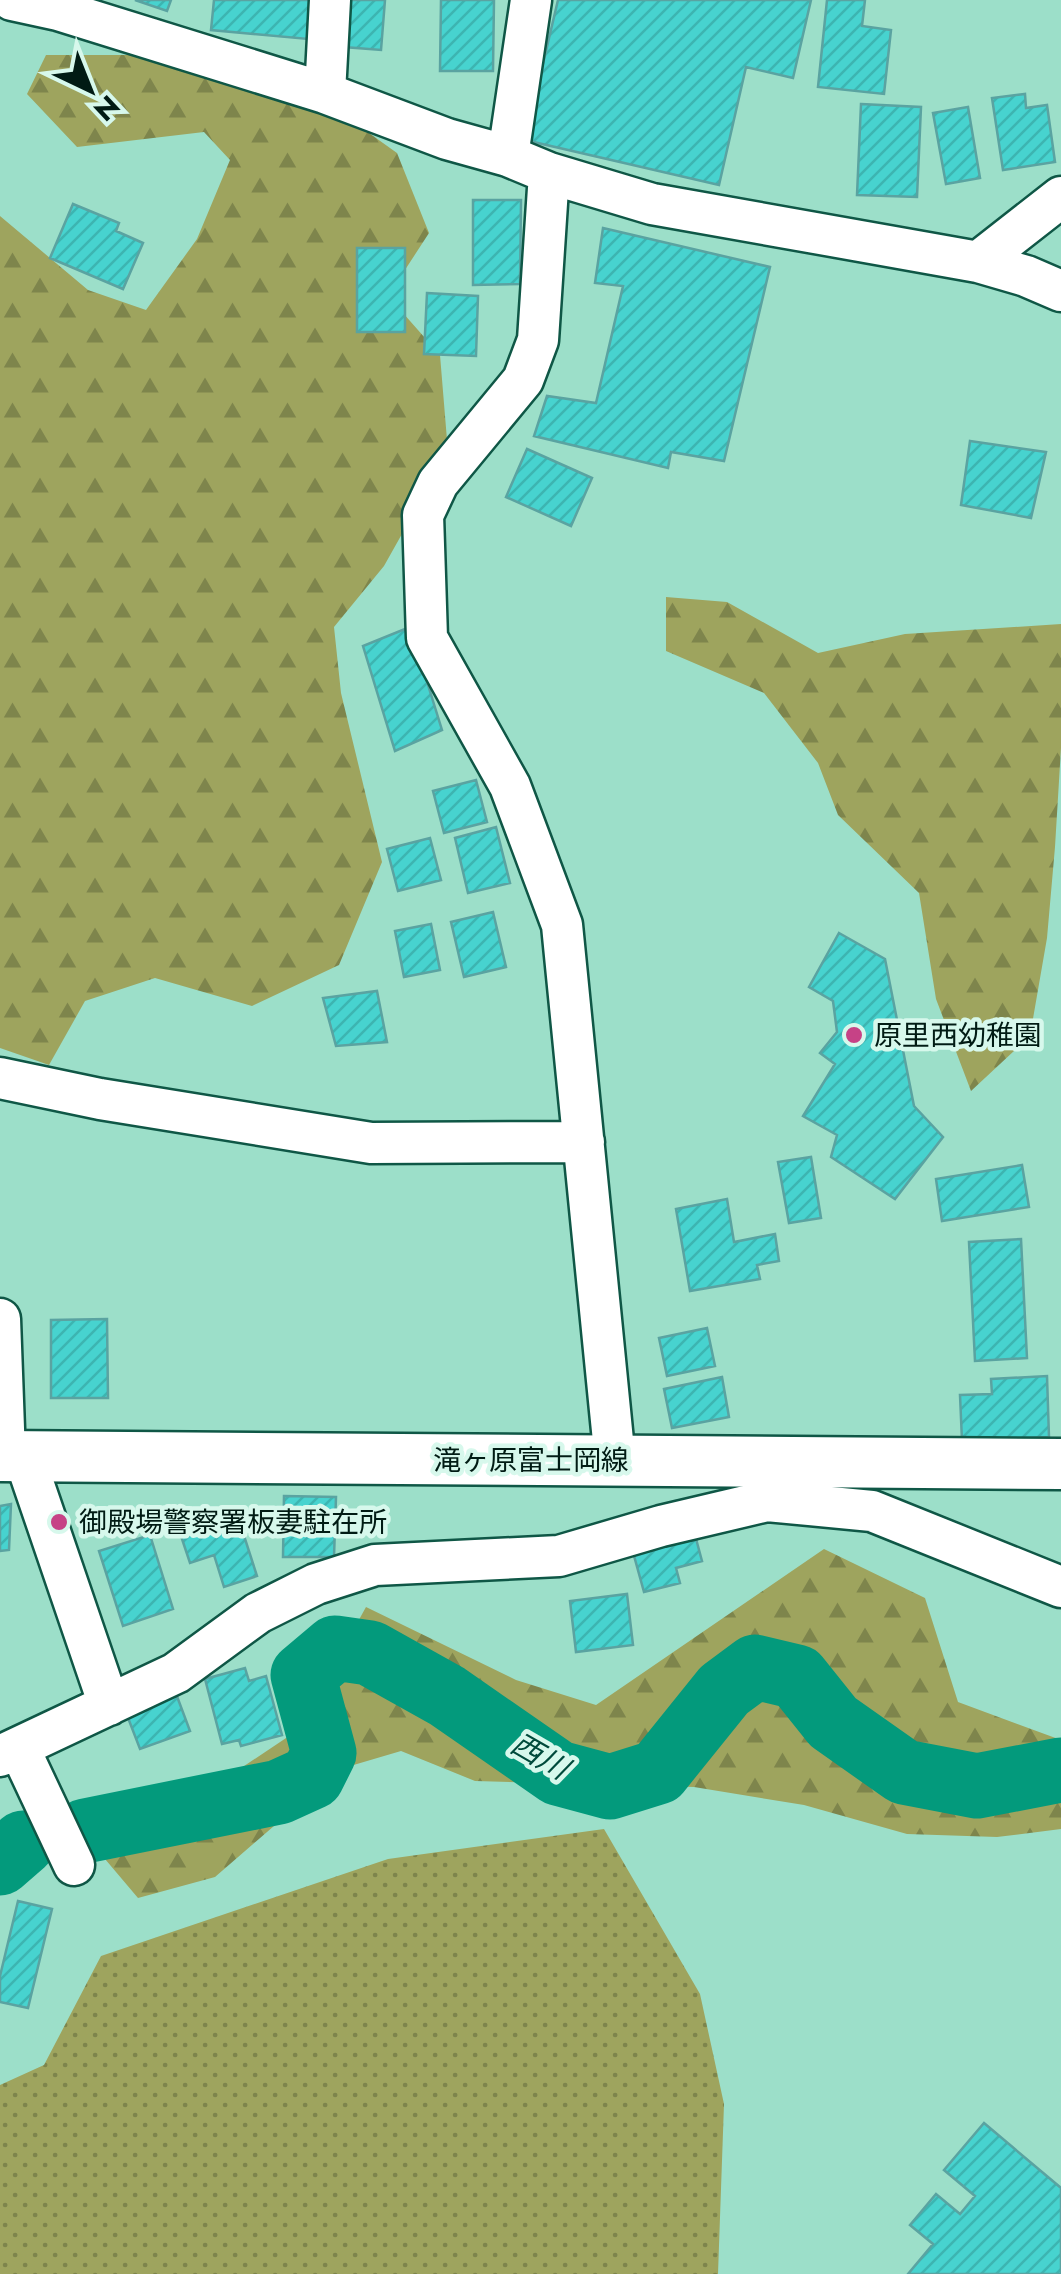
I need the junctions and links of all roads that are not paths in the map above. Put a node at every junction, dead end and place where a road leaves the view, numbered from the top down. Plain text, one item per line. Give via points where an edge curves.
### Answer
1 (12, 0) edge
2 (330, 0) edge
3 (531, 0) edge
4 (325, 93) junction
5 (508, 156) junction
6 (549, 173) junction
7 (1061, 197) edge
8 (978, 262) junction
9 (1061, 292) edge
10 (0, 1078) edge
11 (584, 1142) junction
12 (0, 1318) edge
13 (10, 1456) edge
14 (615, 1461) junction
15 (1061, 1464) edge
16 (768, 1482) junction
17 (1061, 1587) edge
18 (108, 1705) junction
19 (9, 1752) edge
20 (74, 1865) dead end

1 - 4 street
2 - 4 street
3 - 5 street
4 - 5 street
5 - 6 street
6 - 8 street via 652,204
6 - 11 street via 538,340 523,380 438,483 423,515 427,638 510,786 562,924
7 - 8 street
8 - 9 street
10 - 11 street via 371,1143
11 - 14 street
12 - 13 street
13 - 14 main road, 滝ヶ原富士岡線
13 - 18 street
14 - 16 main road, 滝ヶ原富士岡線
15 - 16 main road, 滝ヶ原富士岡線
16 - 17 street via 872,1511
16 - 18 street via 661,1526 559,1556 376,1566 316,1584 258,1614 176,1673
18 - 19 street
19 - 20 street

